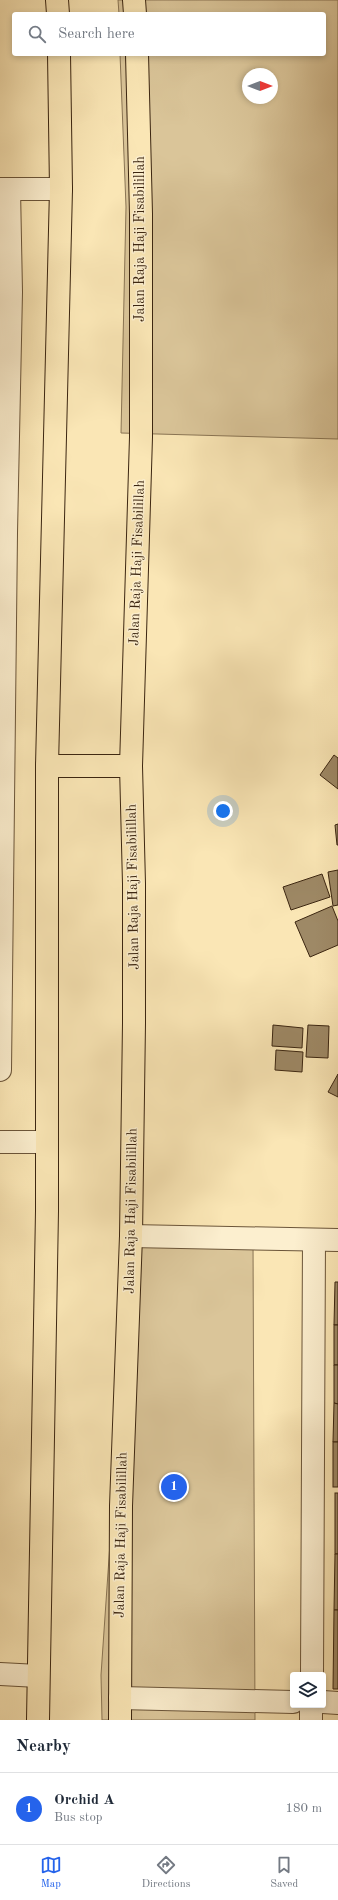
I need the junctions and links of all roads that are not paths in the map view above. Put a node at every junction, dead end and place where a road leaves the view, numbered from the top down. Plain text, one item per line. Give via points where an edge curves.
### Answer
1 (57, 0) edge
2 (134, 0) edge
3 (58, 12) edge
4 (135, 12) edge
5 (59, 56) edge
6 (137, 56) edge
7 (5, 189) edge
8 (62, 189) junction
9 (47, 766) junction
10 (131, 766) junction
11 (0, 1070) edge
12 (0, 1142) edge
13 (47, 1142) junction
14 (131, 1236) junction
15 (314, 1240) junction
16 (338, 1240) edge
17 (312, 1672) edge
18 (0, 1674) edge
19 (38, 1676) junction
20 (326, 1693) edge
21 (338, 1693) edge
22 (120, 1698) junction
23 (290, 1702) edge
24 (326, 1702) edge
25 (338, 1703) edge
26 (311, 1708) edge
27 (38, 1720) edge
28 (120, 1720) edge
29 (311, 1720) edge

1 - 3 main road
2 - 4 main road
5 - 8 main road
6 - 10 main road, Jalan Raja Haji Fisabilillah via 141,214 141,437
7 - 8 street
7 - 11 street via 12,292 6,533
8 - 9 main road
9 - 10 main road
9 - 13 main road
10 - 14 main road, Jalan Raja Haji Fisabilillah via 134,884
12 - 13 street
13 - 19 main road
14 - 15 street
14 - 22 main road, Jalan Raja Haji Fisabilillah via 121,1506
15 - 16 street
15 - 17 street
18 - 19 street
19 - 27 main road
20 - 21 street
22 - 23 street
22 - 28 main road, Jalan Raja Haji Fisabilillah
24 - 25 street
26 - 29 street

